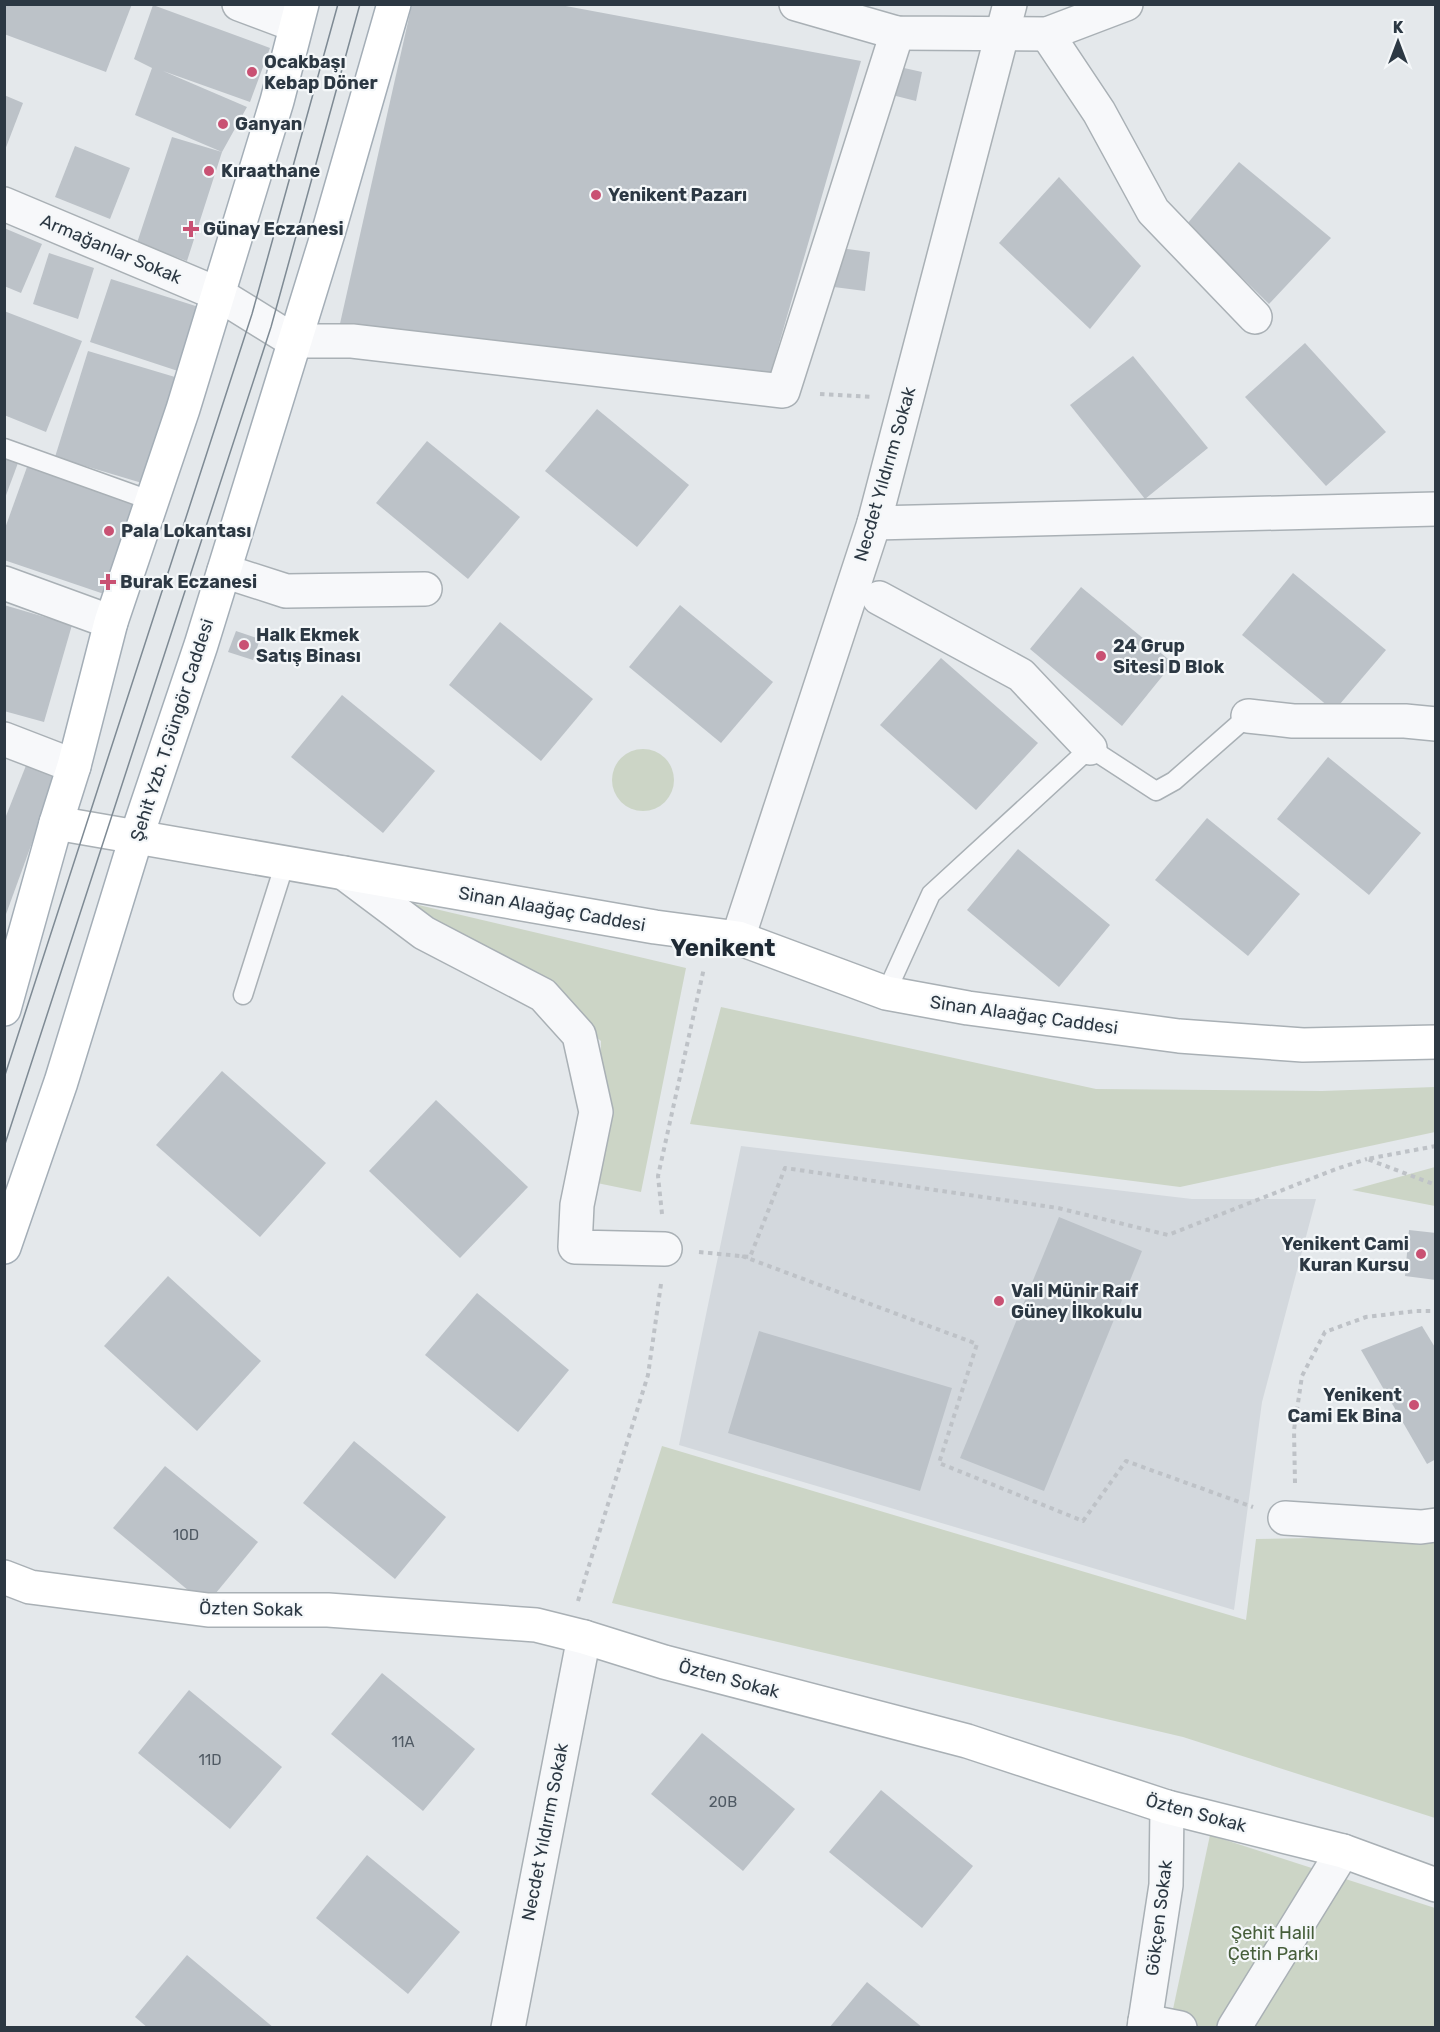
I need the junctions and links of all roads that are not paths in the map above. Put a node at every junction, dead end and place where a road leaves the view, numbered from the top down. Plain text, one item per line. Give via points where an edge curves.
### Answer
1 (239, 4) edge
2 (394, 4) edge
3 (796, 4) edge
4 (1126, 4) edge
5 (298, 15) edge
6 (1006, 19) edge
7 (897, 33) junction
8 (1047, 34) junction
9 (4, 204) edge
10 (218, 294) junction
11 (1255, 317) dead end
12 (294, 341) junction
13 (4, 448) edge
14 (152, 501) junction
15 (1436, 509) edge
16 (874, 523) junction
17 (224, 571) junction
18 (4, 583) edge
19 (425, 589) dead end
20 (879, 598) dead end
21 (111, 622) junction
22 (1248, 716) joint
23 (1436, 724) edge
24 (4, 739) edge
25 (1090, 748) junction
26 (74, 766) junction
27 (56, 823) junction
28 (136, 838) junction
29 (285, 863) junction
30 (344, 873) junction
31 (725, 937) junction
32 (886, 993) junction
33 (243, 994) dead end
34 (4, 1009) edge
35 (1436, 1042) edge
36 (4, 1247) edge
37 (665, 1249) road end
38 (1285, 1518) road end
39 (1436, 1525) edge
40 (4, 1577) edge
41 (576, 1635) junction
42 (1167, 1808) junction
43 (1343, 1851) junction
44 (1436, 1885) edge
45 (1145, 2024) edge
46 (508, 2028) edge
47 (1180, 2028) edge
48 (1234, 2028) edge

1 - 5 street
2 - 12 street, Şehit Yzb. T.Güngör Caddesi
3 - 7 street
4 - 8 street
5 - 10 street via 277,100
6 - 7 street
6 - 8 street
6 - 16 street, Necdet Yıldırım Sokak
7 - 12 street via 783,391 352,341
8 - 11 street via 1099,112 1153,211
9 - 10 street, Armağanlar Sokak
10 - 12 street, Armağanlar Sokak
10 - 14 street
12 - 17 street, Şehit Yzb. T.Güngör Caddesi
13 - 14 lane
14 - 21 street
15 - 16 street
16 - 31 street, Necdet Yıldırım Sokak
17 - 19 street via 286,591
17 - 28 street, Şehit Yzb. T.Güngör Caddesi
18 - 21 street
20 - 25 street via 1021,675
21 - 26 street
22 - 23 street via 1293,722
22 - 25 lane via 1174,781 1156,791
24 - 26 street
25 - 32 lane via 932,894
26 - 27 street
27 - 28 street, Sinan Alaağaç Caddesi
27 - 34 street
28 - 29 street, Sinan Alaağaç Caddesi
28 - 36 street, Şehit Yzb. T.Güngör Caddesi via 61,1082
29 - 30 street, Sinan Alaağaç Caddesi
29 - 33 lane
30 - 31 street, Sinan Alaağaç Caddesi
30 - 37 street via 424,933 543,994 579,1035 596,1112 577,1205 575,1247
31 - 32 street, Sinan Alaağaç Caddesi
32 - 35 street, Sinan Alaağaç Caddesi via 1179,1036 1303,1045
38 - 39 street
40 - 41 street, Özten Sokak via 30,1587 208,1610 328,1610 536,1625
41 - 42 street, Özten Sokak via 664,1662 967,1741
41 - 46 street, Necdet Yıldırım Sokak
42 - 43 street, Özten Sokak
42 - 45 street, Gökçen Sokak via 1166,1885
43 - 44 street, Özten Sokak
43 - 48 street
45 - 47 street

